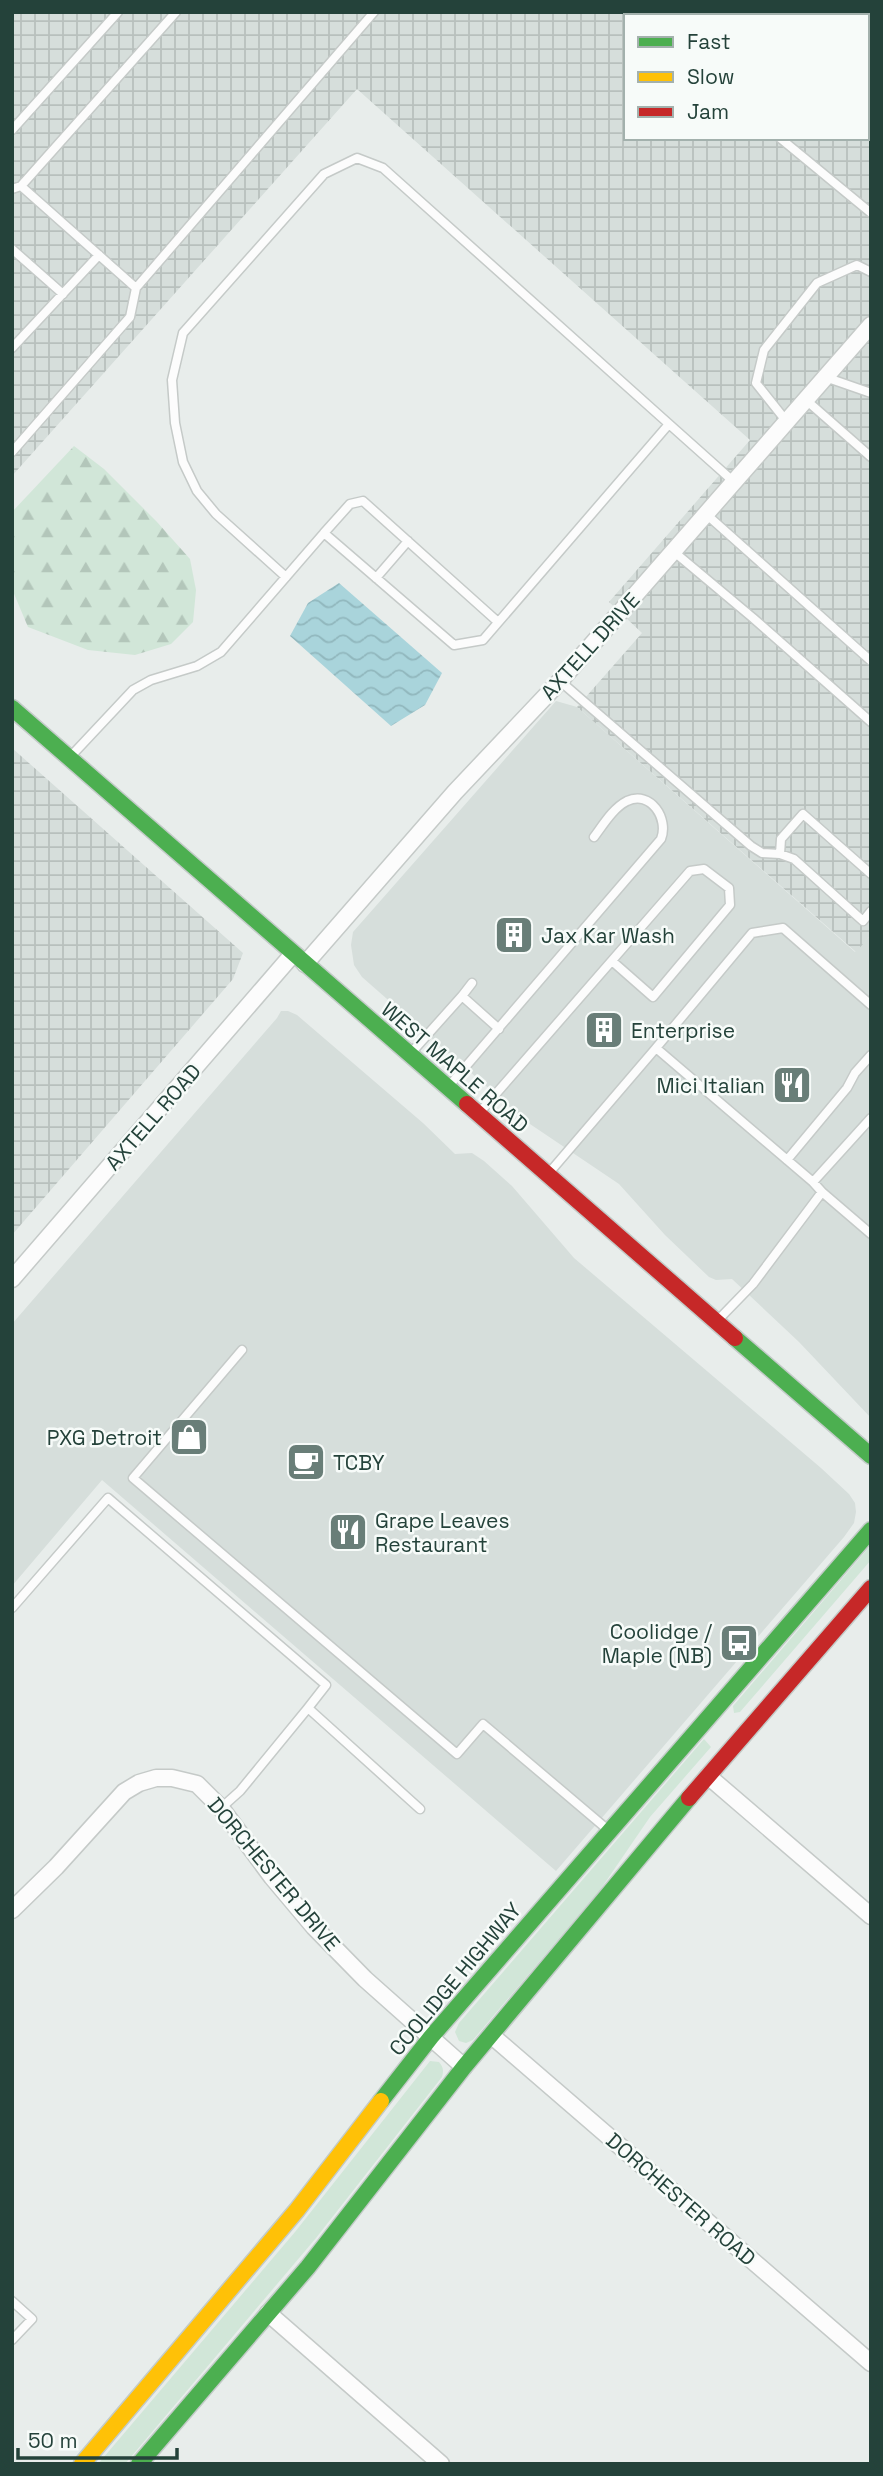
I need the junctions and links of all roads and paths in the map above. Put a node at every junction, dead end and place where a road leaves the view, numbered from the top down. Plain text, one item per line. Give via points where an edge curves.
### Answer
1 (118, 12) edge
2 (176, 12) edge
3 (374, 12) edge
4 (12, 130) edge
5 (782, 140) edge
6 (17, 188) edge
7 (871, 213) edge
8 (12, 249) edge
9 (99, 255) junction
10 (871, 272) edge
11 (136, 288) junction
12 (63, 293) junction
13 (871, 325) edge
14 (14, 342) edge
15 (825, 377) junction
16 (871, 393) edge
17 (806, 400) junction
18 (787, 422) junction
19 (669, 424) junction
20 (12, 452) edge
21 (871, 457) edge
22 (734, 482) junction
23 (706, 514) junction
24 (324, 533) junction
25 (408, 541) junction
26 (673, 551) junction
27 (286, 577) junction
28 (376, 578) junction
29 (498, 622) junction
30 (871, 661) edge
31 (560, 681) junction
32 (12, 708) edge
33 (871, 722) edge
34 (69, 758) junction
35 (594, 837) dead end
36 (780, 855) junction
37 (871, 874) edge
38 (871, 911) edge
39 (299, 959) junction
40 (612, 961) junction
41 (472, 984) dead end
42 (462, 996) junction
43 (871, 1005) edge
44 (499, 1029) junction
45 (656, 1048) junction
46 (410, 1055) junction
47 (871, 1055) edge
48 (447, 1088) junction
49 (478, 1114) junction
50 (871, 1118) edge
51 (787, 1160) junction
52 (547, 1175) junction
53 (813, 1182) junction
54 (822, 1192) junction
55 (871, 1234) edge
56 (12, 1279) edge
57 (716, 1322) junction
58 (242, 1350) dead end
59 (871, 1456) edge
60 (871, 1530) edge
61 (871, 1588) edge
62 (12, 1608) edge
63 (308, 1708) junction
64 (709, 1714) junction
65 (738, 1740) junction
66 (708, 1776) junction
67 (221, 1808) junction
68 (420, 1809) dead end
69 (609, 1831) junction
70 (12, 1910) edge
71 (871, 1916) edge
72 (491, 2035) junction
73 (431, 2037) junction
74 (464, 2067) junction
75 (12, 2301) edge
76 (268, 2313) junction
77 (12, 2340) edge
78 (871, 2363) edge
79 (82, 2464) edge
80 (139, 2464) edge
81 (441, 2464) edge

1 - 4 lane
2 - 6 lane
3 - 11 lane
5 - 7 lane
6 - 9 lane
8 - 12 lane
9 - 11 lane
9 - 12 lane
10 - 18 lane via 857,265 817,284 764,349 756,383
11 - 20 lane via 130,317
12 - 14 lane
13 - 15 street, AXTELL DRIVE
15 - 16 lane
15 - 17 street, AXTELL DRIVE
17 - 18 street, AXTELL DRIVE
17 - 21 lane
18 - 22 street, AXTELL DRIVE
19 - 22 lane
19 - 27 lane via 383,168 357,158 324,174 183,333 172,380 183,462 197,491
19 - 29 lane
22 - 23 street, AXTELL DRIVE
23 - 26 street, AXTELL DRIVE
23 - 30 lane
24 - 25 lane via 350,504 363,501
24 - 27 lane
24 - 28 lane
25 - 28 lane
25 - 29 lane
26 - 31 street, AXTELL DRIVE
26 - 33 lane
27 - 34 lane via 221,652 133,690
28 - 29 lane via 454,645 482,640
31 - 36 lane via 751,846
31 - 39 street, AXTELL DRIVE
32 - 34 main road, WEST MAPLE ROAD
34 - 39 main road, WEST MAPLE ROAD
35 - 44 lane via 620,806 642,799 662,816 665,831
36 - 37 lane via 780,839 803,814
36 - 38 lane via 794,859 863,921
39 - 46 main road, WEST MAPLE ROAD
39 - 56 street, AXTELL ROAD
40 - 40 lane via 690,871 704,869 729,888 730,905 653,997
40 - 49 lane
41 - 42 lane
42 - 44 lane
42 - 46 lane
43 - 45 lane via 783,928 752,933
44 - 48 lane
45 - 51 lane
45 - 52 lane
46 - 48 main road, WEST MAPLE ROAD
47 - 51 lane
48 - 49 main road, WEST MAPLE ROAD
49 - 52 main road, WEST MAPLE ROAD
50 - 53 lane
51 - 53 lane
52 - 57 main road, WEST MAPLE ROAD
53 - 54 lane
54 - 55 lane
54 - 57 lane via 753,1284
57 - 59 main road, WEST MAPLE ROAD
58 - 69 lane via 132,1478 457,1754 483,1724
60 - 64 main road, COOLIDGE HIGHWAY
61 - 65 main road
62 - 63 lane via 108,1498 326,1685
63 - 67 lane
63 - 68 lane
64 - 65 main road
64 - 69 main road, COOLIDGE HIGHWAY
65 - 66 main road
66 - 71 street
66 - 72 main road
67 - 70 street, DORCHESTER DRIVE via 197,1784 172,1778 148,1780 124,1792
67 - 73 street, DORCHESTER DRIVE via 304,1916 365,1979
69 - 73 main road, COOLIDGE HIGHWAY
72 - 74 main road
72 - 78 street, DORCHESTER ROAD
73 - 74 street
73 - 79 main road, COOLIDGE HIGHWAY via 298,2210
74 - 76 main road
75 - 77 lane via 32,2319
76 - 80 main road
76 - 81 street

